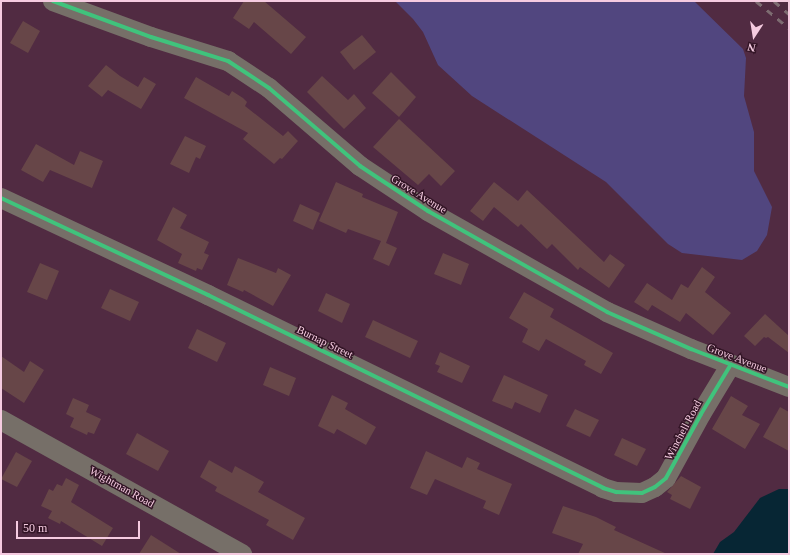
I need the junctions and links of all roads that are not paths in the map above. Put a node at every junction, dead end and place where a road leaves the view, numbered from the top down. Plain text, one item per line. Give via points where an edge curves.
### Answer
1 (55, 1) edge
2 (1, 198) edge
3 (730, 366) junction
4 (789, 387) edge
5 (1, 420) edge
6 (642, 493) joint
7 (242, 554) edge

1 - 3 street, Grove Avenue via 151,37 228,61 269,88 365,169 428,211 607,312
2 - 6 street, Burnap Street via 208,295 603,488 624,493
3 - 4 street, Grove Avenue
3 - 6 street, Winchell Road via 668,476 655,487
5 - 7 street, Wightman Road

